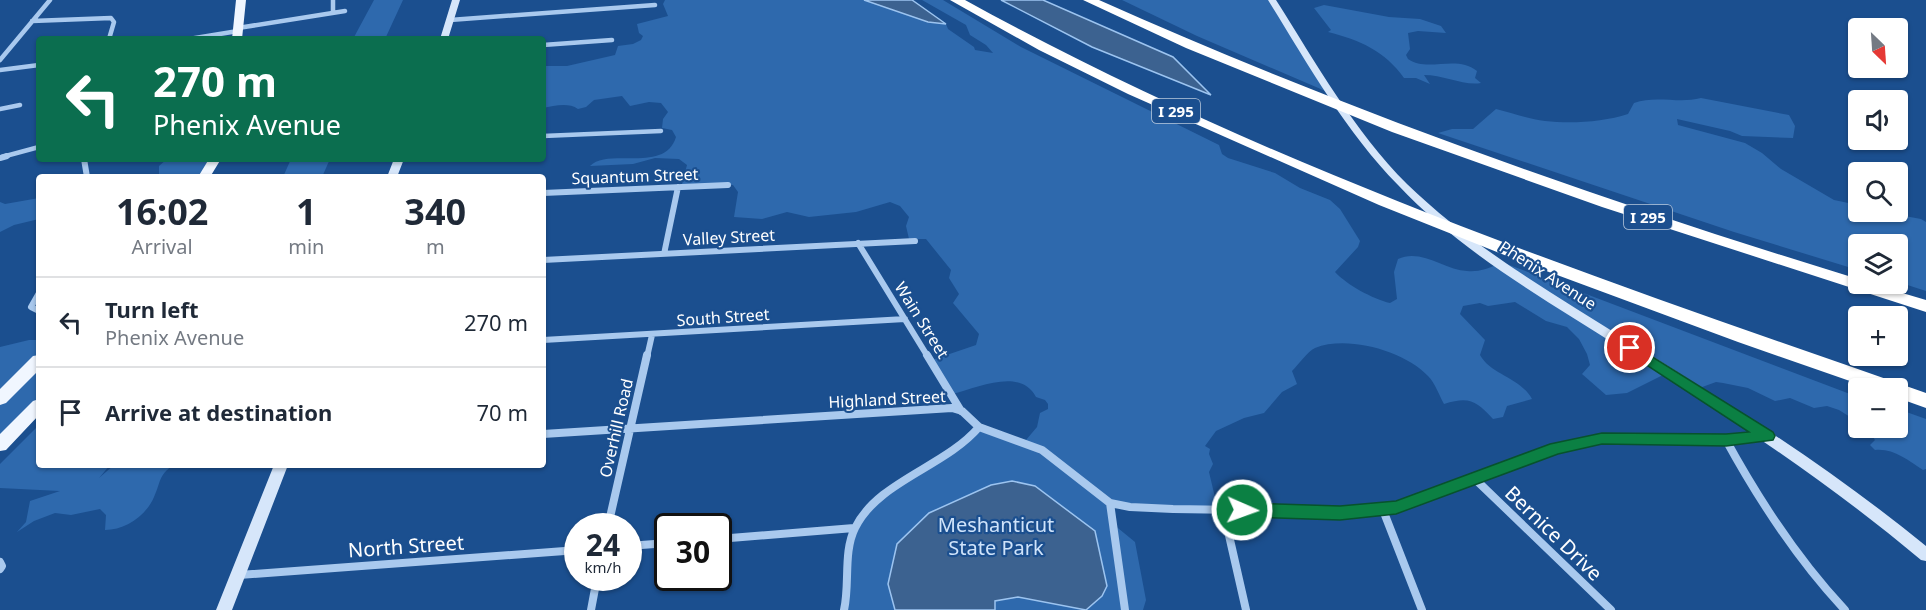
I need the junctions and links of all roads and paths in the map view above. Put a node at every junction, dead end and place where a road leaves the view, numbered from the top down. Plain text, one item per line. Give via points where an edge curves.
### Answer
1 (50, 0) edge
2 (241, 0) edge
3 (333, 0) edge
4 (456, 0) edge
5 (956, 0) edge
6 (1089, 0) edge
7 (1272, 0) edge
8 (655, 5) dead end
9 (345, 11) dead end
10 (333, 12) junction
11 (450, 20) junction
12 (32, 21) junction
13 (238, 32) edge
14 (110, 36) edge
15 (210, 36) edge
16 (445, 36) edge
17 (612, 40) dead end
18 (546, 45) edge
19 (0, 60) edge
20 (36, 65) edge
21 (0, 70) edge
22 (20, 105) dead end
23 (0, 109) edge
24 (662, 131) dead end
25 (546, 136) edge
26 (36, 148) edge
27 (0, 158) edge
28 (728, 185) dead end
29 (678, 188) junction
30 (546, 193) edge
31 (915, 241) dead end
32 (858, 243) junction
33 (664, 254) junction
34 (546, 260) edge
35 (36, 298) edge
36 (1926, 306) edge
37 (36, 310) edge
38 (905, 319) junction
39 (652, 335) junction
40 (546, 340) edge
41 (36, 363) edge
42 (1862, 378) edge
43 (1908, 395) edge
44 (0, 399) edge
45 (1926, 401) edge
46 (36, 408) edge
47 (962, 411) junction
48 (979, 427) junction
49 (633, 428) junction
50 (546, 434) edge
51 (1767, 436) junction
52 (1726, 440) junction
53 (0, 445) edge
54 (280, 468) edge
55 (1475, 479) junction
56 (1110, 503) junction
57 (1223, 509) junction
58 (1383, 510) junction
59 (612, 513) edge
60 (854, 528) junction
61 (732, 538) edge
62 (564, 551) edge
63 (1926, 555) edge
64 (0, 562) edge
65 (0, 569) edge
66 (238, 575) junction
67 (595, 591) edge
68 (224, 610) edge
69 (591, 610) edge
70 (844, 610) edge
71 (1125, 610) edge
72 (1246, 610) edge
73 (1422, 610) edge
74 (1611, 610) edge
75 (1845, 610) edge

1 - 12 street
2 - 13 main road
3 - 10 street
4 - 11 main road
5 - 42 highway, I 295 via 1125,87 1357,190 1611,289
6 - 36 highway, I 295 via 1256,73 1456,150 1704,236
7 - 51 main road, Phenix Avenue via 1355,127 1432,212 1483,252
8 - 11 street
9 - 10 street
10 - 13 street
11 - 16 main road
12 - 14 street via 111,18 114,22
12 - 19 street
13 - 15 street
17 - 18 street
20 - 21 street
22 - 23 street
24 - 25 street
26 - 27 street
28 - 29 street, Squantum Street
29 - 30 street, Squantum Street
29 - 33 street
31 - 32 street, Valley Street
32 - 33 street, Valley Street
32 - 38 street, Wain Street
33 - 34 street, Valley Street
35 - 37 street via 31,307
38 - 39 street, South Street
38 - 47 street, Wain Street
39 - 40 street, South Street
39 - 49 street, Overhill Road
41 - 44 main road
43 - 45 highway
46 - 53 main road
47 - 48 street, Highland Street
47 - 49 street, Highland Street via 952,408
48 - 56 street, Highland Street via 1042,450
48 - 60 street via 961,447 879,500
49 - 50 street, Highland Street
49 - 59 street, Overhill Road
51 - 52 street, Highland Street
51 - 63 main road, Phenix Avenue
52 - 55 street, Highland Street via 1602,438 1556,449
52 - 75 street via 1772,520
54 - 66 main road
55 - 58 street, Highland Street
55 - 74 street, Bernice Drive
56 - 57 street, Highland Street
56 - 71 street
57 - 58 street, Highland Street via 1340,513
57 - 72 street
58 - 73 street
60 - 61 street
60 - 70 street
62 - 66 street, North Street
64 - 65 street
66 - 68 main road
67 - 69 street

